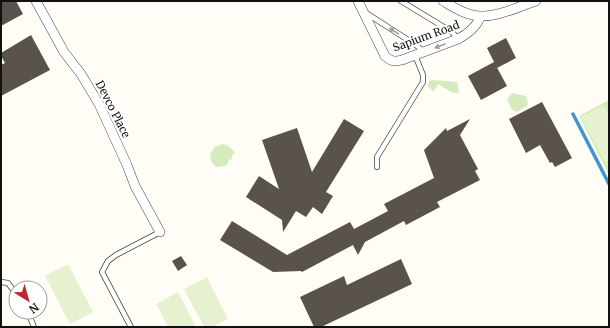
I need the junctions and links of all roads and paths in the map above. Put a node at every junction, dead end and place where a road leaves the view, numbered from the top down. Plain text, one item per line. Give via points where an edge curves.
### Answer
1 (36, 1) edge
2 (358, 1) edge
3 (401, 1) edge
4 (443, 1) edge
5 (536, 1) edge
6 (363, 11) junction
7 (481, 16) junction
8 (458, 39) junction
9 (424, 52) junction
10 (415, 55) junction
11 (377, 167) dead end
12 (160, 232) joint
13 (131, 327) edge

1 - 12 street, Devco Place via 64,52 99,104 135,186
2 - 6 street, Sapium Road
3 - 8 lane via 452,32
4 - 7 street, Sapium Road via 464,13
5 - 7 street, Sapium Road via 504,12
9 -> 6 lane
6 - 10 street, Sapium Road via 388,59 394,62
7 - 8 street, Sapium Road via 477,25
8 -> 9 street, Sapium Road
9 - 10 street, Sapium Road
10 - 11 lane via 423,82 377,157
12 - 13 lane via 116,254 108,261 102,272

